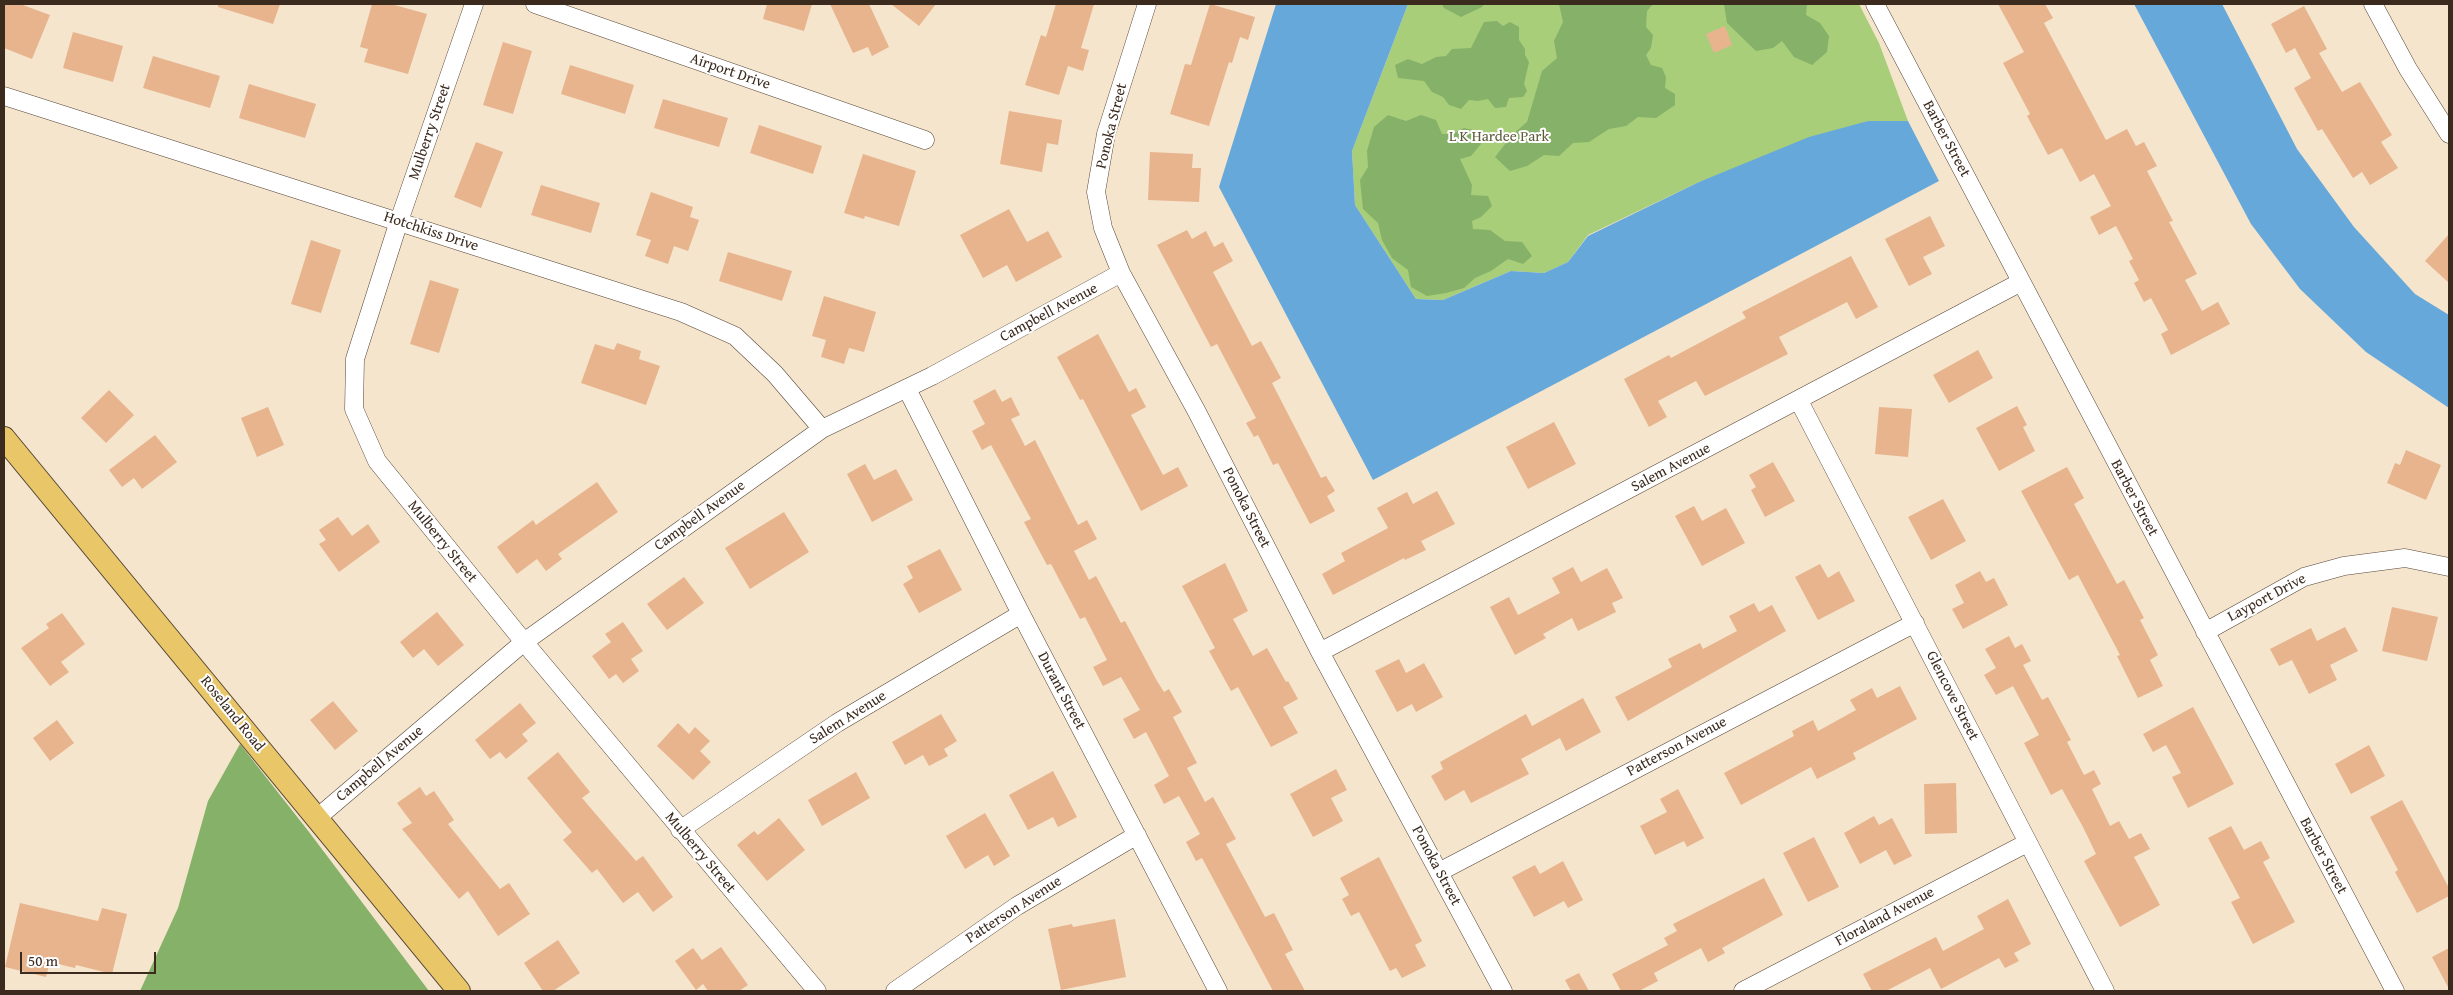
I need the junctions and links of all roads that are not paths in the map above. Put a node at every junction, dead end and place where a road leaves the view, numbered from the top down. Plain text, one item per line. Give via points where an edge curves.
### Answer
1 (474, 4) edge
2 (535, 4) edge
3 (1147, 4) edge
4 (1875, 4) edge
5 (2374, 4) edge
6 (4, 96) edge
7 (2449, 134) edge
8 (925, 140) dead end
9 (399, 221) junction
10 (1121, 273) junction
11 (2021, 282) junction
12 (907, 389) junction
13 (1799, 401) junction
14 (822, 429) junction
15 (4, 438) edge
16 (2449, 567) edge
17 (1021, 614) junction
18 (1915, 623) junction
19 (2205, 632) junction
20 (524, 642) junction
21 (1320, 652) junction
22 (317, 818) junction
23 (680, 830) junction
24 (1137, 835) junction
25 (2027, 843) junction
26 (1439, 872) junction
27 (460, 991) edge
28 (817, 991) edge
29 (895, 991) edge
30 (1218, 991) edge
31 (1502, 991) edge
32 (1743, 991) edge
33 (2105, 991) edge
34 (2395, 991) edge

1 - 9 street, Mulberry Street
2 - 8 street, Airport Drive
3 - 10 street, Ponoka Street via 1106,134 1096,192 1102,228
4 - 11 street, Barber Street
5 - 7 street via 2408,69
6 - 9 street, Hotchkiss Drive
9 - 14 street, Hotchkiss Drive via 681,312 735,336 775,374
9 - 20 street, Mulberry Street via 355,359 354,409 377,461
10 - 12 street, Campbell Avenue
10 - 21 street, Ponoka Street via 1197,412
11 - 13 street, Salem Avenue
11 - 19 street, Barber Street
12 - 14 street, Campbell Avenue
12 - 17 street, Durant Street
13 - 18 street, Glencove Street
13 - 21 street, Salem Avenue
14 - 20 street, Campbell Avenue
15 - 22 main road, Roseland Road
16 - 19 street, Layport Drive via 2405,558 2336,568 2304,577
17 - 23 street, Salem Avenue via 837,723
17 - 24 street, Durant Street
18 - 25 street, Glencove Street
18 - 26 street, Patterson Avenue
19 - 34 street, Barber Street
20 - 22 street, Campbell Avenue
20 - 23 street, Mulberry Street
21 - 26 street, Ponoka Street
22 - 27 main road, Roseland Road
23 - 28 street, Mulberry Street
24 - 29 street, Patterson Avenue via 1017,906
24 - 30 street, Durant Street
25 - 32 street, Floraland Avenue
25 - 33 street, Glencove Street
26 - 31 street, Ponoka Street

